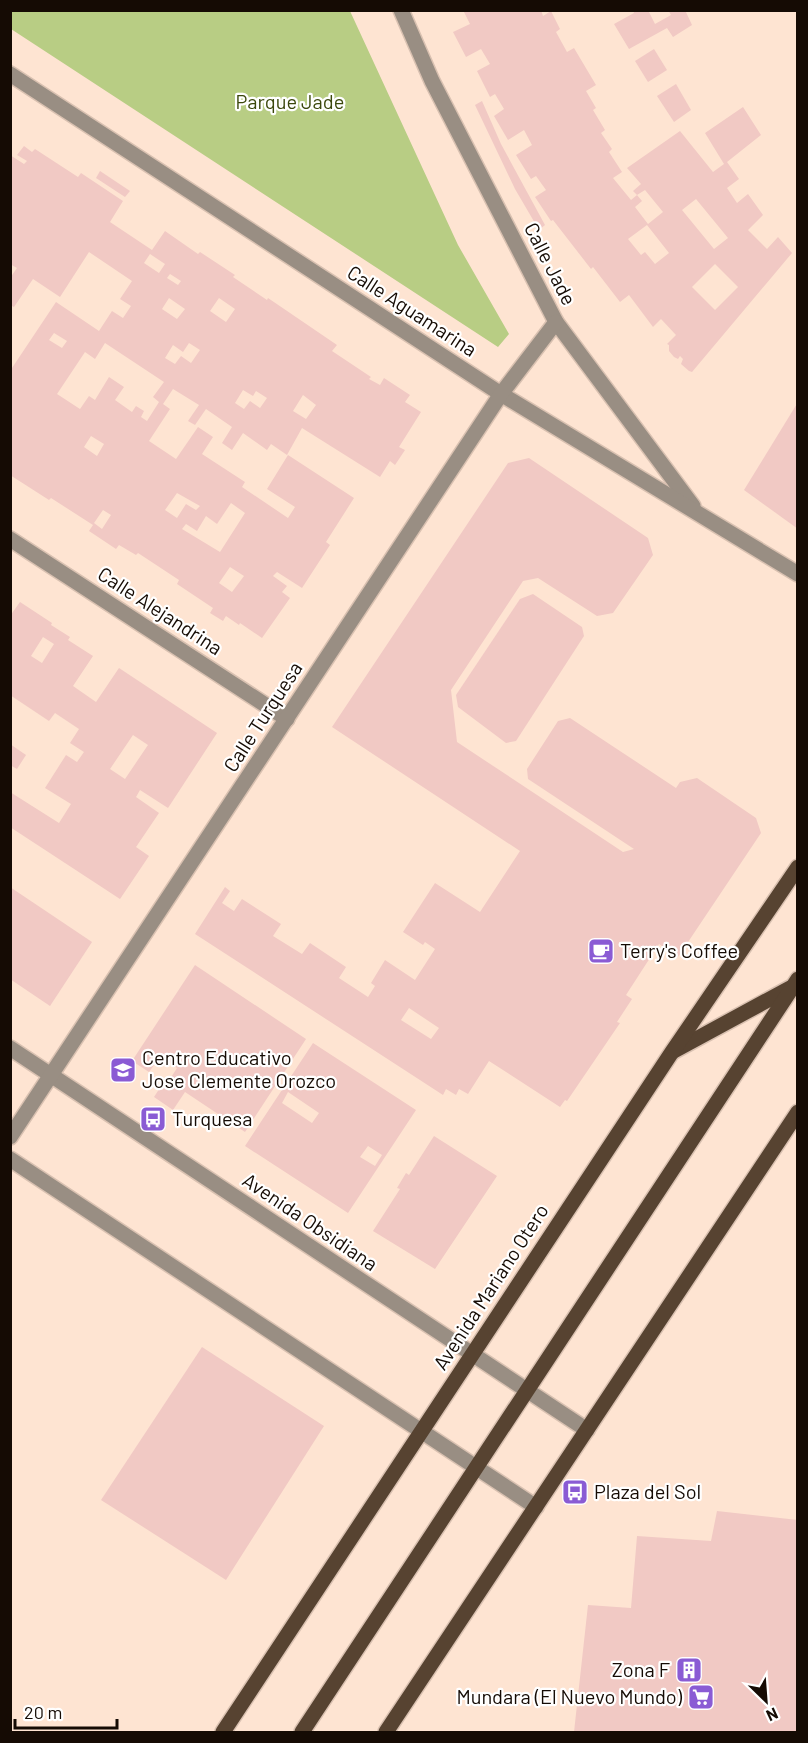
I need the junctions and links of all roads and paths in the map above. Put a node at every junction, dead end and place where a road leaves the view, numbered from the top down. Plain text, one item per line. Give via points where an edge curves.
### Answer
1 (401, 10) edge
2 (10, 74) edge
3 (556, 322) junction
4 (501, 394) junction
5 (698, 514) junction
6 (10, 539) edge
7 (798, 574) edge
8 (287, 719) junction
9 (798, 867) edge
10 (795, 982) edge
11 (10, 1048) edge
12 (672, 1052) junction
13 (52, 1075) junction
14 (798, 1112) edge
15 (10, 1137) edge
16 (10, 1159) edge
17 (472, 1354) junction
18 (528, 1391) junction
19 (587, 1430) junction
20 (422, 1431) junction
21 (478, 1468) junction
22 (536, 1507) junction
23 (223, 1732) edge
24 (303, 1732) edge
25 (386, 1732) edge

1 - 3 street, Calle Jade via 432,81
2 - 4 street, Calle Aguamarina
3 - 4 street, Calle Turquesa
3 - 5 street, Calle Jade
4 - 5 street, Calle Aguamarina
4 - 8 street, Calle Turquesa
5 - 7 street, Calle Aguamarina
6 - 8 street, Calle Alejandrina
8 - 13 street, Calle Turquesa
9 - 12 main road, Avenida Mariano Otero
10 - 12 main road
10 - 18 main road
11 - 13 street, Avenida Obsidiana
12 - 17 main road, Avenida Mariano Otero
13 - 15 street, Calle Turquesa
13 - 17 street, Avenida Obsidiana
14 - 19 main road
16 - 20 street
17 - 18 street, Avenida Obsidiana
17 - 20 main road, Avenida Mariano Otero
18 - 19 street, Avenida Obsidiana
18 - 21 main road
19 - 22 main road
20 - 21 street
20 - 23 main road, Avenida Mariano Otero
21 - 22 street
21 - 24 main road
22 - 25 main road

